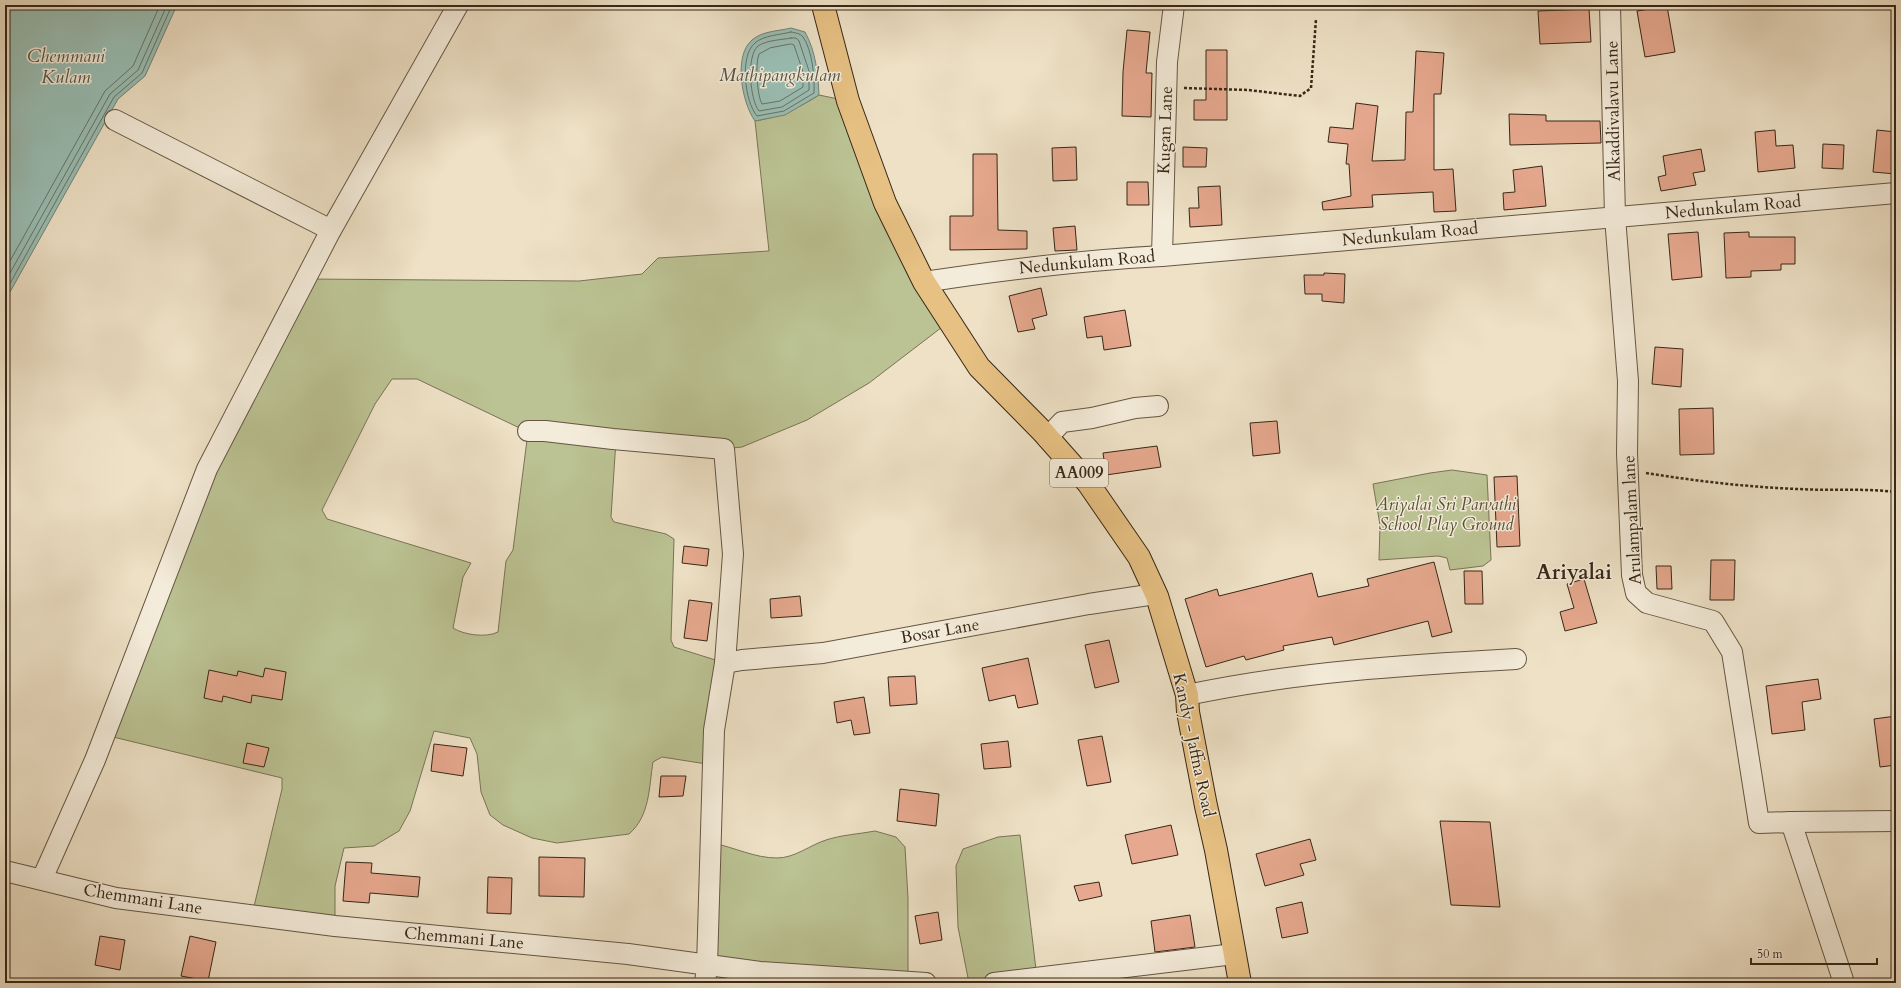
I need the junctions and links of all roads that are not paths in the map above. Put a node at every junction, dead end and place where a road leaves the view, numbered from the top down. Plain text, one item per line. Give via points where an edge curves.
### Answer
1 (458, 5) edge
2 (823, 5) edge
3 (1174, 5) edge
4 (1610, 5) edge
5 (115, 120) dead end
6 (1896, 193) edge
7 (1615, 217) junction
8 (331, 230) junction
9 (1162, 256) junction
10 (924, 282) junction
11 (1158, 406) dead end
12 (528, 432) dead end
13 (1048, 438) junction
14 (1156, 594) junction
15 (1516, 659) dead end
16 (725, 663) junction
17 (1186, 694) junction
18 (1896, 821) edge
19 (1791, 822) junction
20 (5, 871) edge
21 (42, 879) junction
22 (1234, 954) junction
23 (706, 974) edge
24 (926, 983) edge
25 (994, 983) edge
26 (1240, 983) edge
27 (1844, 983) edge

1 - 8 street
2 - 10 highway, Kandy - Jaffna Road / AA009 via 848,101 885,203
3 - 9 street, Kugan Lane via 1167,62
4 - 7 street, Alkaddivalavu Lane
5 - 8 street
6 - 7 street, Nedunkulam Road
7 - 9 street, Nedunkulam Road
7 - 19 street, Arulampalam lane via 1628,381 1628,470 1632,574 1636,593 1647,603 1713,621 1732,652 1759,823
8 - 21 street via 208,469 95,760
9 - 10 street, Nedunkulam Road via 1012,268
10 - 13 highway, Kandy - Jaffna Road / AA009 via 979,367
11 - 13 street via 1062,422
12 - 16 street via 544,431 724,449 733,554
13 - 14 highway, Kandy - Jaffna Road / AA009 via 1088,484 1120,528 1139,557
14 - 16 street, Bosar Lane via 823,653
14 - 17 highway, Kandy - Jaffna Road / AA009
15 - 17 street via 1301,676
16 - 23 street via 714,730
17 - 22 highway, Kandy - Jaffna Road / AA009
18 - 19 street
19 - 27 street
20 - 21 street, Chemmani Lane
21 - 23 street, Chemmani Lane via 124,899 335,926 628,954
22 - 25 street
22 - 26 highway, Kandy - Jaffna Road / AA009
23 - 24 street, Chemmani Lane via 760,972

